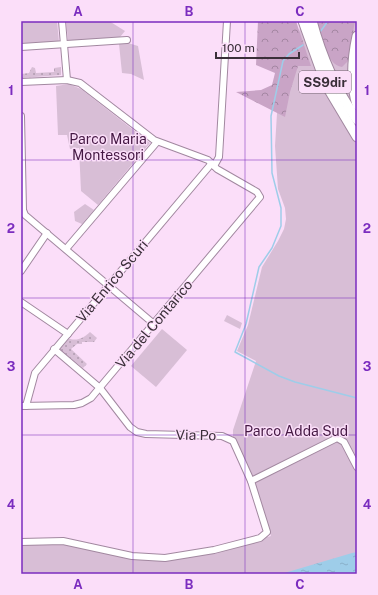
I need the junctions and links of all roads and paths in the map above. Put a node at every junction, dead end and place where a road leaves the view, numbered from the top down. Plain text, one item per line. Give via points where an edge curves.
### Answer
1 (62, 21) edge
2 (227, 21) edge
3 (303, 21) edge
4 (312, 21) edge
5 (357, 36) edge
6 (127, 40) dead end
7 (64, 45) junction
8 (21, 47) edge
9 (67, 80) junction
10 (21, 82) edge
11 (357, 105) edge
12 (21, 116) edge
13 (357, 120) edge
14 (357, 137) edge
15 (157, 142) junction
16 (213, 164) junction
17 (47, 233) junction
18 (66, 249) junction
19 (21, 271) edge
20 (109, 285) junction
21 (21, 302) edge
22 (154, 324) junction
23 (68, 334) junction
24 (54, 350) junction
25 (100, 388) junction
26 (24, 406) edge
27 (357, 467) edge
28 (251, 481) junction
29 (21, 542) edge

1 - 7 street
2 - 16 street via 219,159
3 - 14 highway, SS9dir via 326,85
4 - 13 highway, SS9dir via 345,102
5 - 11 highway via 352,73
6 - 7 street
7 - 8 street
7 - 9 street
9 - 10 street
9 - 15 street via 80,83
12 - 17 street via 24,214
15 - 16 street via 205,158
15 - 18 street
16 - 20 street, Via Enrico Scuri
16 - 22 street, Via del Contarico via 259,195 258,200
17 - 18 street
17 - 19 street
18 - 20 street
20 - 22 street
20 - 23 street, Via Enrico Scuri
21 - 23 street
22 - 25 street, Via del Contarico
23 - 24 street, Via Enrico Scuri
24 - 25 street
24 - 26 street, Via Enrico Scuri via 35,373
25 - 26 street, Via del Contarico via 82,403
25 - 28 street, Via Po via 137,432 229,438 233,441
27 - 28 street via 344,442 337,438
28 - 29 street, Via Po via 267,530 264,536 214,550 164,558 132,556 63,541

